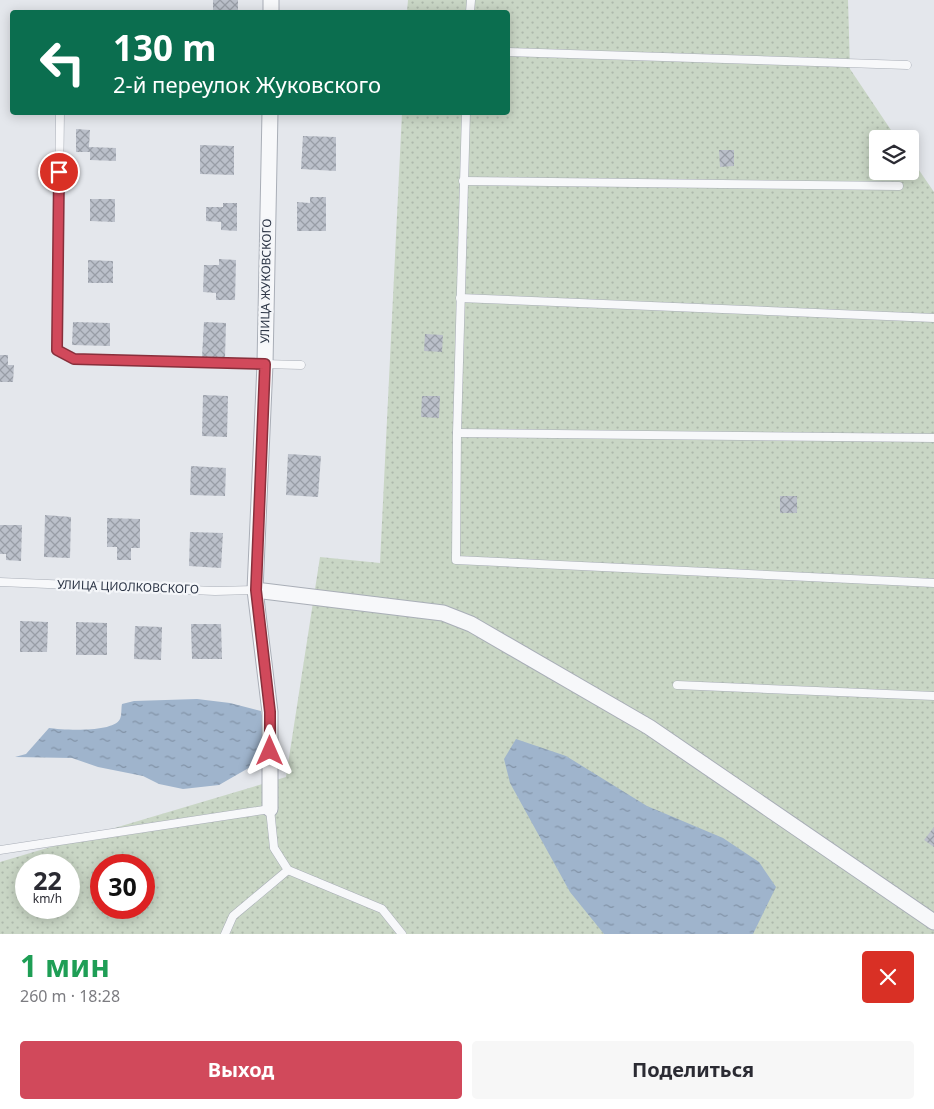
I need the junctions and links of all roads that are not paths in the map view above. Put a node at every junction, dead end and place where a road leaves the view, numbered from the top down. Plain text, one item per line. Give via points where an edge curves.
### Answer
1 (510, 52) edge
2 (907, 65) dead end
3 (60, 115) edge
4 (270, 115) edge
5 (466, 115) edge
6 (463, 181) junction
7 (899, 186) dead end
8 (460, 298) junction
9 (934, 318) edge
10 (265, 364) junction
11 (301, 364) dead end
12 (457, 433) junction
13 (934, 438) edge
14 (0, 582) edge
15 (934, 583) edge
16 (256, 590) junction
17 (677, 685) dead end
18 (934, 696) edge
19 (270, 809) junction
20 (0, 850) edge
21 (288, 870) junction
22 (934, 922) edge
23 (225, 934) edge
24 (402, 934) edge

1 - 2 lane
3 - 10 lane via 57,350 74,359
4 - 10 street, УЛИЦА ЖУКОВСКОГО
5 - 6 lane
6 - 7 lane
6 - 8 lane
8 - 9 lane
8 - 12 lane
10 - 11 lane
10 - 16 street, УЛИЦА ЖУКОВСКОГО
12 - 13 lane
12 - 15 lane via 456,560
14 - 16 lane, УЛИЦА ЦИОЛКОВСКОГО
16 - 19 street, УЛИЦА ЖУКОВСКОГО via 270,712
16 - 22 street via 442,613 471,624 650,727
17 - 18 lane
19 - 20 lane
19 - 21 lane via 274,848
21 - 23 lane via 233,916
21 - 24 lane via 382,909

